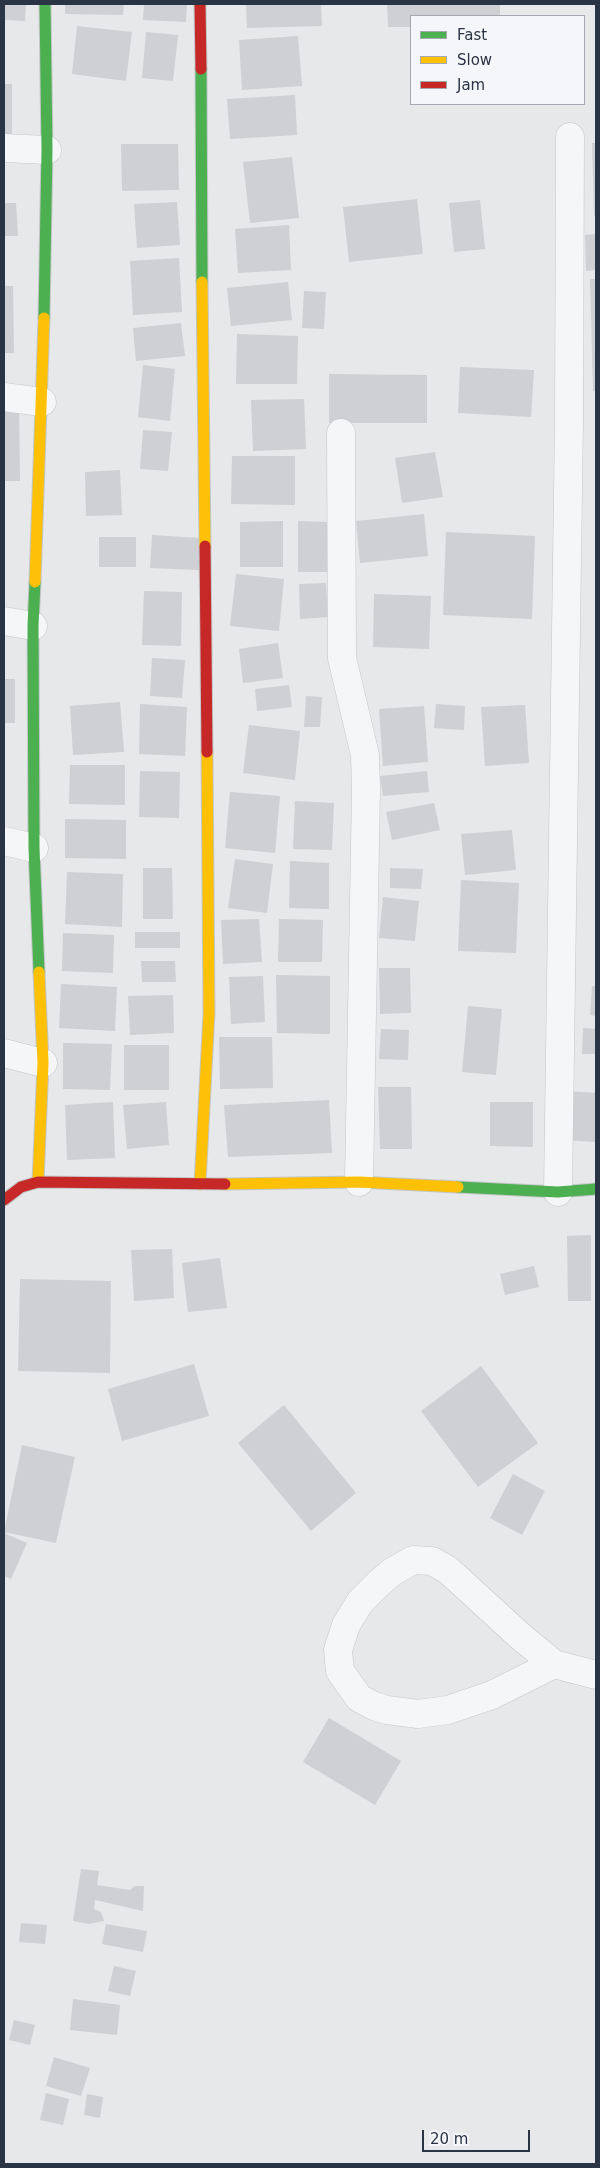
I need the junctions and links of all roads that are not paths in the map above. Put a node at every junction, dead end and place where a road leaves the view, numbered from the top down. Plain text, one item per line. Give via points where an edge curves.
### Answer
1 (45, 4) edge
2 (200, 4) edge
3 (570, 138) dead end
4 (4, 148) edge
5 (47, 150) junction
6 (4, 398) edge
7 (42, 402) junction
8 (341, 433) dead end
9 (4, 621) edge
10 (34, 626) junction
11 (4, 841) edge
12 (34, 848) junction
13 (4, 1053) edge
14 (43, 1063) junction
15 (38, 1182) junction
16 (359, 1182) junction
17 (200, 1184) junction
18 (596, 1189) edge
19 (558, 1192) junction
20 (4, 1200) edge
21 (554, 1664) junction
22 (596, 1675) edge

1 - 5 street
2 - 17 street via 209,1013
3 - 19 street
4 - 5 street
5 - 7 street
6 - 7 street
7 - 10 street
8 - 16 street via 342,658 365,755 366,789
9 - 10 street
10 - 12 street
11 - 12 street
12 - 14 street
13 - 14 street
14 - 15 street
15 - 17 street
15 - 20 street via 21,1187
16 - 17 street
16 - 19 street
18 - 19 street
21 - 21 street via 492,1695 448,1710 418,1714 387,1710 359,1698 340,1671 338,1650 346,1625 360,1602 378,1584 413,1560 432,1560 448,1570
21 - 22 street

